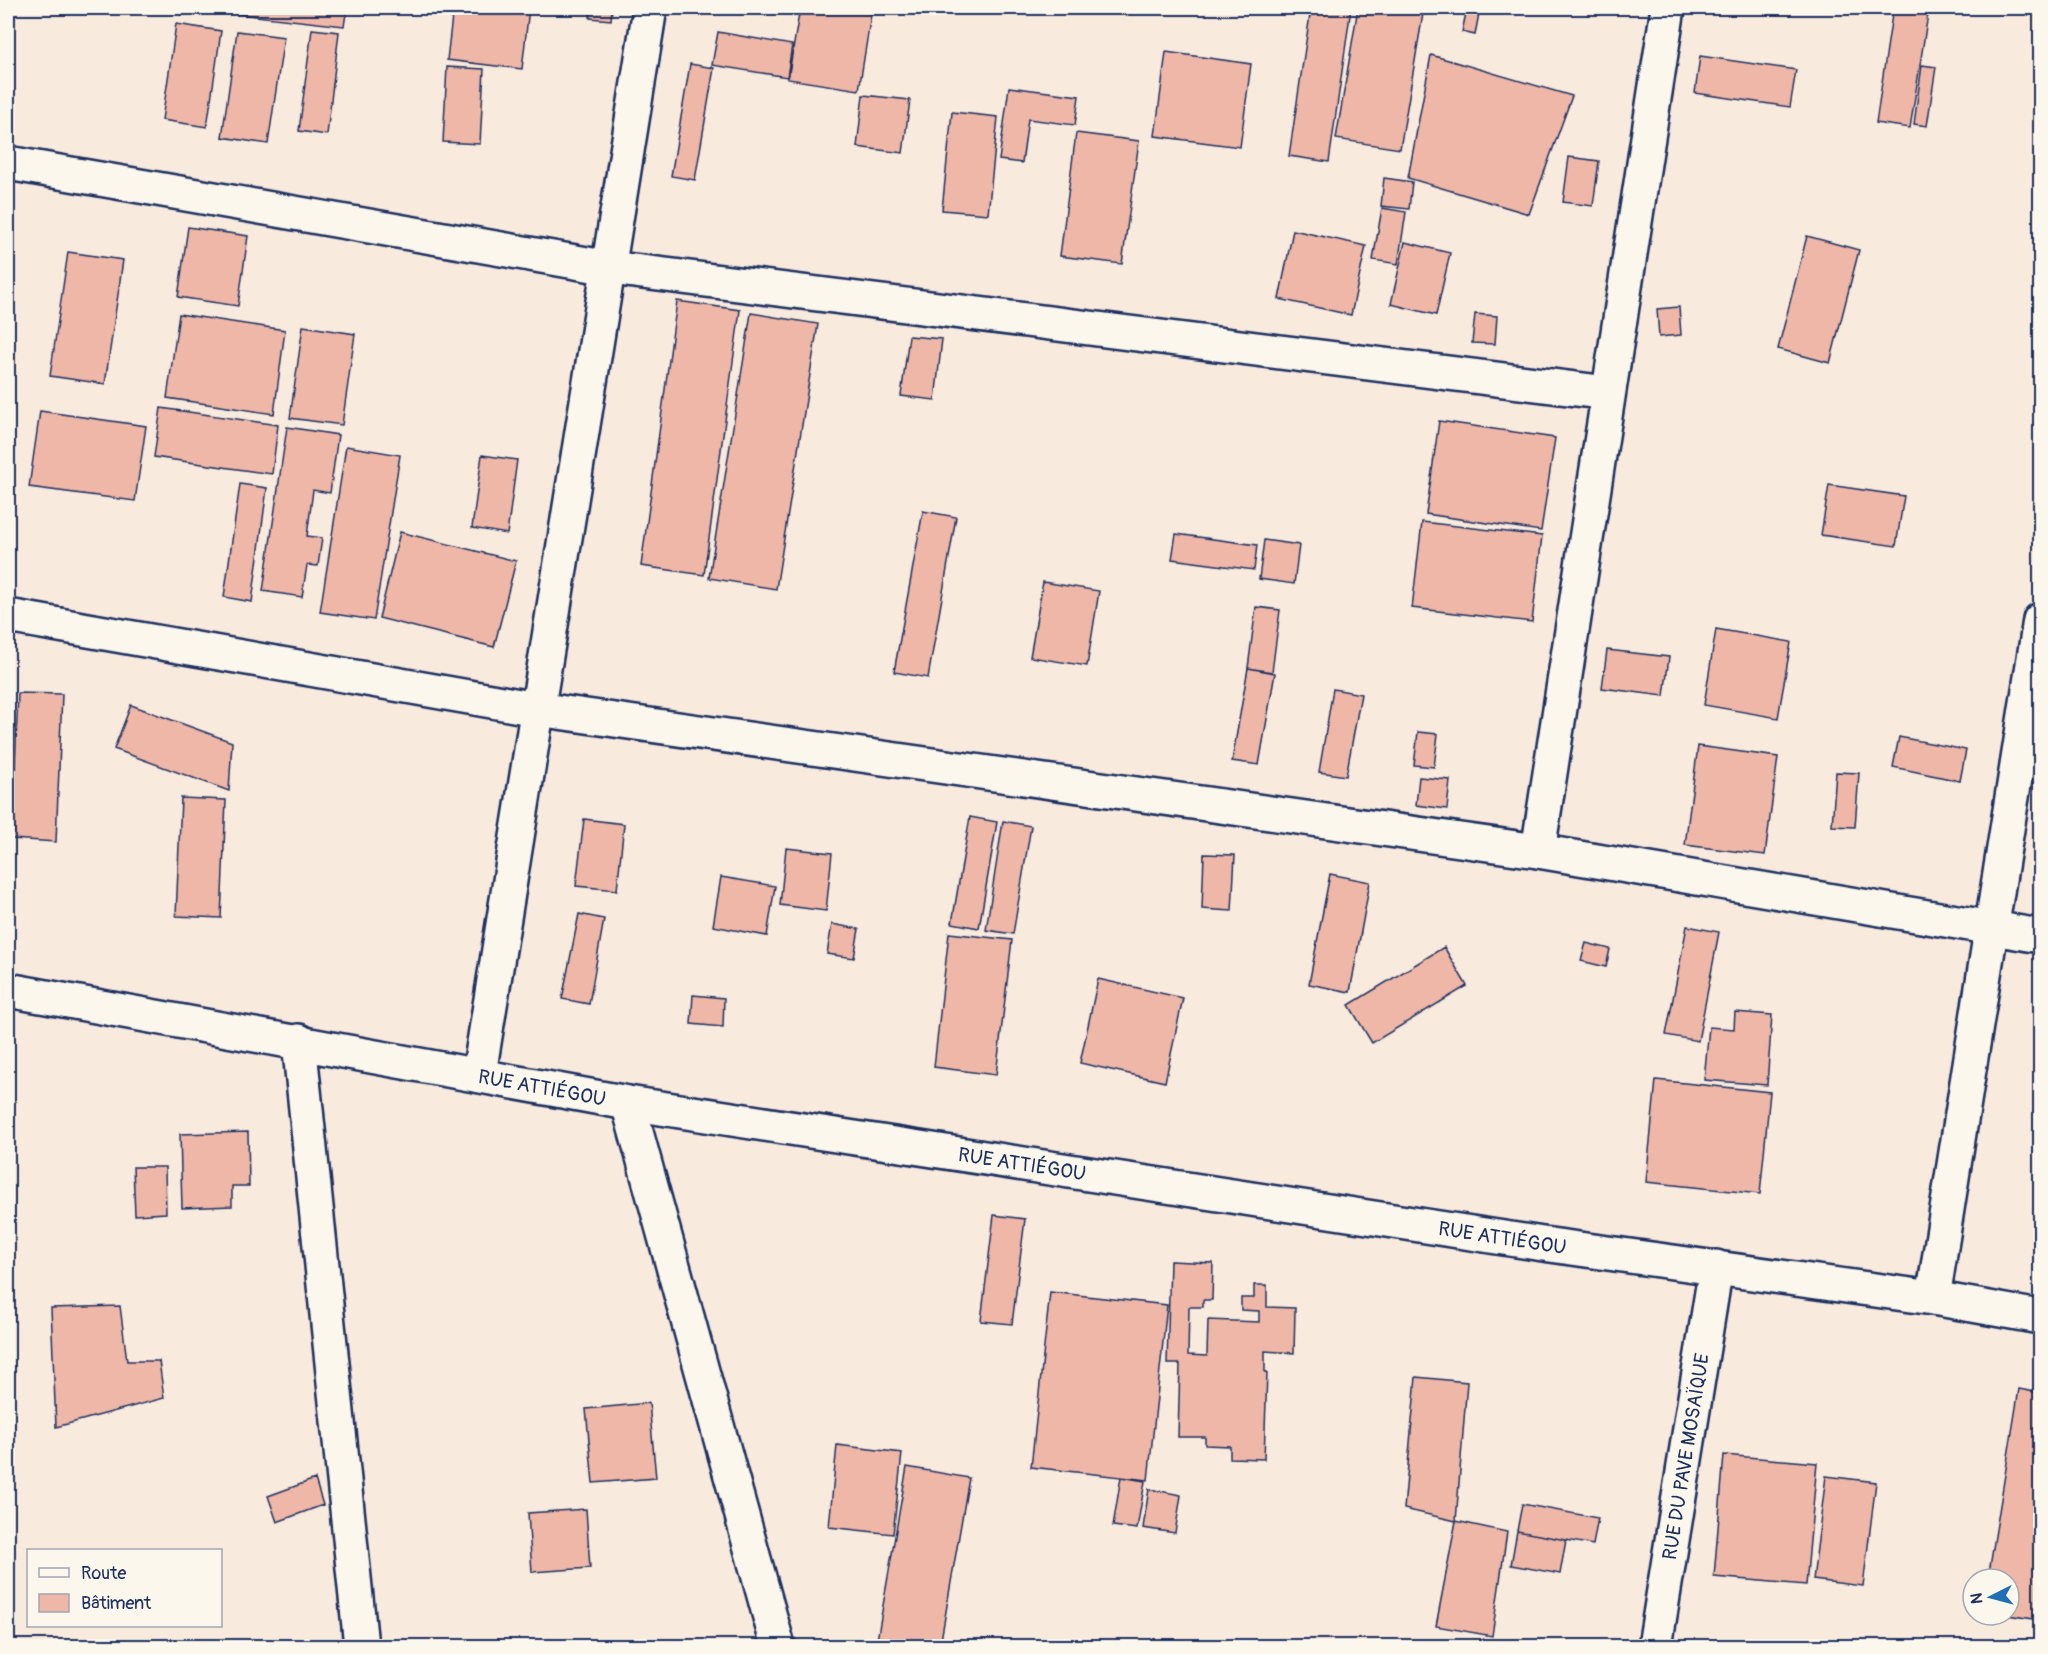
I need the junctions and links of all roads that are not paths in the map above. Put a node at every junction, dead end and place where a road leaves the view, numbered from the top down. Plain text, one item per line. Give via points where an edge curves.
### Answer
1 (650, 8) edge
2 (1668, 8) edge
3 (8, 163) edge
4 (610, 268) junction
5 (1608, 393) junction
6 (8, 616) edge
7 (2040, 620) edge
8 (537, 709) junction
9 (1538, 851) junction
10 (1993, 930) junction
11 (2040, 936) edge
12 (8, 990) edge
13 (299, 1041) junction
14 (480, 1074) junction
15 (628, 1103) junction
16 (1716, 1268) junction
17 (1934, 1298) junction
18 (2040, 1317) edge
19 (361, 1647) edge
20 (778, 1647) edge
21 (1655, 1647) edge

1 - 4 street
2 - 5 street
3 - 4 street
4 - 5 street
4 - 8 street
5 - 9 street
6 - 8 street
7 - 10 street
8 - 9 street
8 - 14 street
9 - 10 street
10 - 11 street
10 - 17 street
12 - 13 street, RUE ATTIÉGOU
13 - 14 street, RUE ATTIÉGOU
13 - 19 street
14 - 15 street, RUE ATTIÉGOU
15 - 16 street, RUE ATTIÉGOU
15 - 20 street
16 - 17 street, RUE ATTIÉGOU
16 - 21 street, RUE DU PAVE MOSAÏQUE
17 - 18 street, RUE ATTIÉGOU

